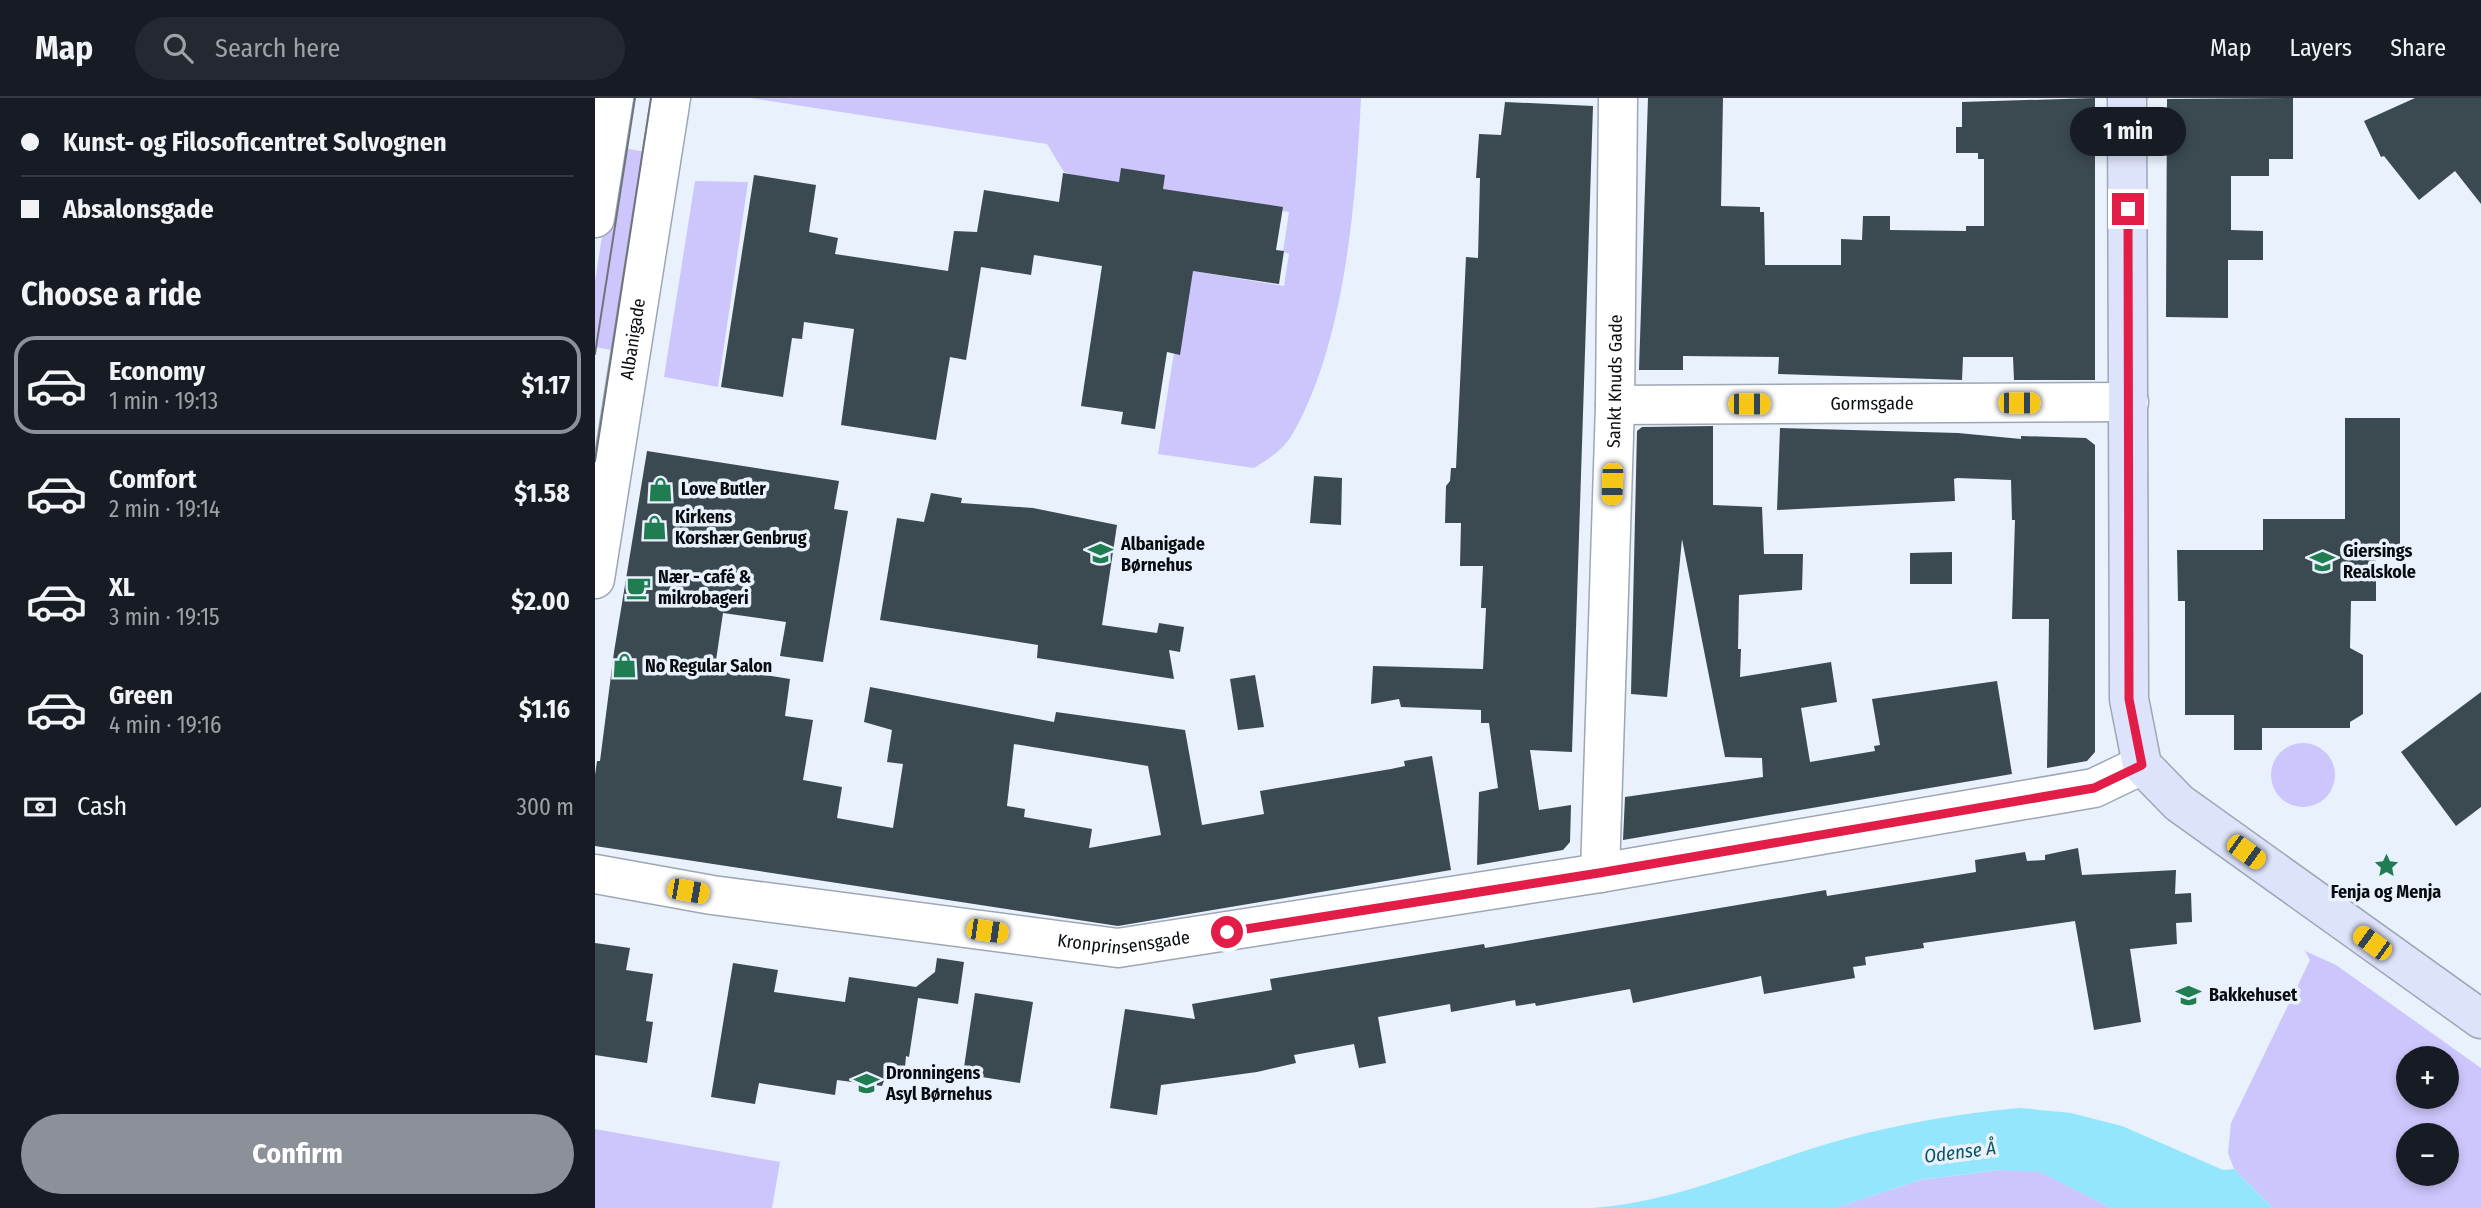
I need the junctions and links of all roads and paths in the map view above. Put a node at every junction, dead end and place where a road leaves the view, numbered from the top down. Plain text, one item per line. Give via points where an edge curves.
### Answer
1 (615, 98) edge
2 (635, 98) edge
3 (671, 98) edge
4 (1618, 98) edge
5 (2127, 98) edge
6 (664, 143) junction
7 (595, 218) edge
8 (2129, 402) junction
9 (1615, 405) junction
10 (608, 418) edge
11 (595, 579) edge
12 (2142, 765) junction
13 (1599, 873) junction
14 (595, 874) edge
15 (2481, 1019) edge

1 - 6 street
1 - 7 street
2 - 3 street
3 - 6 street, Albanigade
4 - 9 street, Sankt Knuds Gade
5 - 8 main road
6 - 10 street, Albanigade
8 - 9 street, Gormsgade
8 - 12 main road via 2129,699
9 - 13 street, Sankt Knuds Gade
10 - 11 street, Albanigade
12 - 13 street, Kronprinsensgade via 2094,788
12 - 15 main road via 2179,803
13 - 14 street, Kronprinsensgade via 1118,948 712,895

